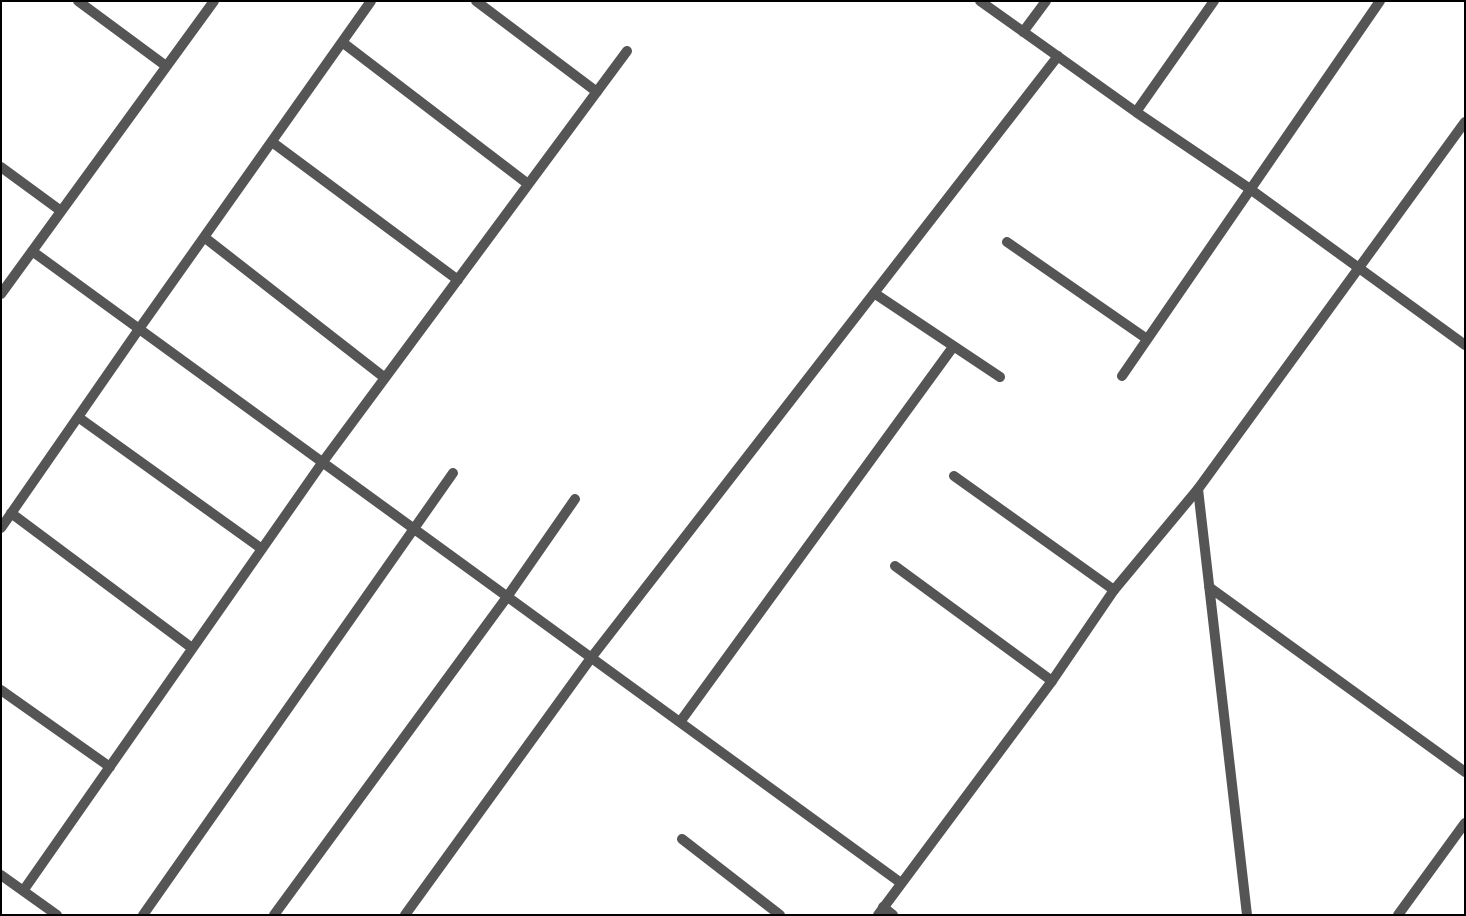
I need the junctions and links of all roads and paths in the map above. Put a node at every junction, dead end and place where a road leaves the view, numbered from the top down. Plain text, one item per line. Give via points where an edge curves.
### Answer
1 (78, 1) edge
2 (214, 1) edge
3 (371, 1) edge
4 (476, 1) edge
5 (980, 1) edge
6 (1046, 1) edge
7 (1214, 1) edge
8 (1380, 1) edge
9 (1023, 32) junction
10 (342, 42) junction
11 (627, 51) dead end
12 (1058, 56) junction
13 (166, 66) junction
14 (597, 92) junction
15 (1136, 112) junction
16 (1465, 122) edge
17 (272, 142) junction
18 (1, 167) edge
19 (528, 184) junction
20 (1250, 189) junction
21 (62, 211) junction
22 (204, 237) junction
23 (1007, 242) dead end
24 (32, 251) junction
25 (1358, 269) junction
26 (458, 280) junction
27 (874, 293) junction
28 (1, 294) edge
29 (139, 329) junction
30 (1147, 339) junction
31 (1465, 345) edge
32 (953, 347) junction
33 (1122, 376) dead end
34 (1000, 377) dead end
35 (385, 378) junction
36 (78, 417) junction
37 (322, 463) junction
38 (453, 473) dead end
39 (954, 476) dead end
40 (1198, 490) junction
41 (575, 498) dead end
42 (11, 514) junction
43 (1, 528) edge
44 (414, 529) junction
45 (262, 548) junction
46 (895, 566) dead end
47 (1209, 587) junction
48 (1114, 590) junction
49 (507, 597) junction
50 (192, 648) junction
51 (591, 658) junction
52 (1052, 681) junction
53 (1, 690) edge
54 (680, 722) junction
55 (110, 767) junction
56 (1465, 772) edge
57 (1465, 823) edge
58 (682, 839) dead end
59 (1, 875) edge
60 (901, 882) junction
61 (23, 891) junction
62 (881, 911) edge
63 (57, 915) edge
64 (143, 915) edge
65 (274, 915) edge
66 (404, 915) edge
67 (780, 915) edge
68 (894, 915) edge
69 (1247, 915) edge
70 (1398, 915) edge

1 - 13 street
2 - 13 street
3 - 10 street
4 - 14 street
5 - 9 street
6 - 9 street
7 - 15 street
8 - 20 street
9 - 12 street
10 - 17 street
10 - 19 street
11 - 14 street
12 - 15 street
12 - 27 street
13 - 21 street
14 - 19 street
15 - 20 street
16 - 25 street
17 - 22 street
17 - 26 street
18 - 21 street
19 - 26 street
20 - 25 street
20 - 30 street
21 - 24 street
22 - 29 street
22 - 35 street
23 - 30 street
24 - 28 street
24 - 29 street
25 - 31 street
25 - 40 street
26 - 35 street
27 - 32 street
27 - 51 street
29 - 36 street
29 - 37 street
30 - 33 street
32 - 34 street
32 - 54 street
35 - 37 street
36 - 42 street
36 - 45 street
37 - 44 street
37 - 45 street
38 - 44 street
39 - 48 street
40 - 47 street
40 - 48 street
41 - 49 street
42 - 43 street
42 - 50 street
44 - 49 street
44 - 64 street
45 - 50 street
46 - 52 street
47 - 56 street
47 - 69 street
48 - 52 street
49 - 51 street
49 - 65 street
50 - 55 street
51 - 54 street
51 - 66 street
52 - 60 street
53 - 55 street
54 - 60 street
55 - 61 street
57 - 70 street
58 - 67 street
59 - 61 street
60 - 62 street
61 - 63 street
62 - 68 street

